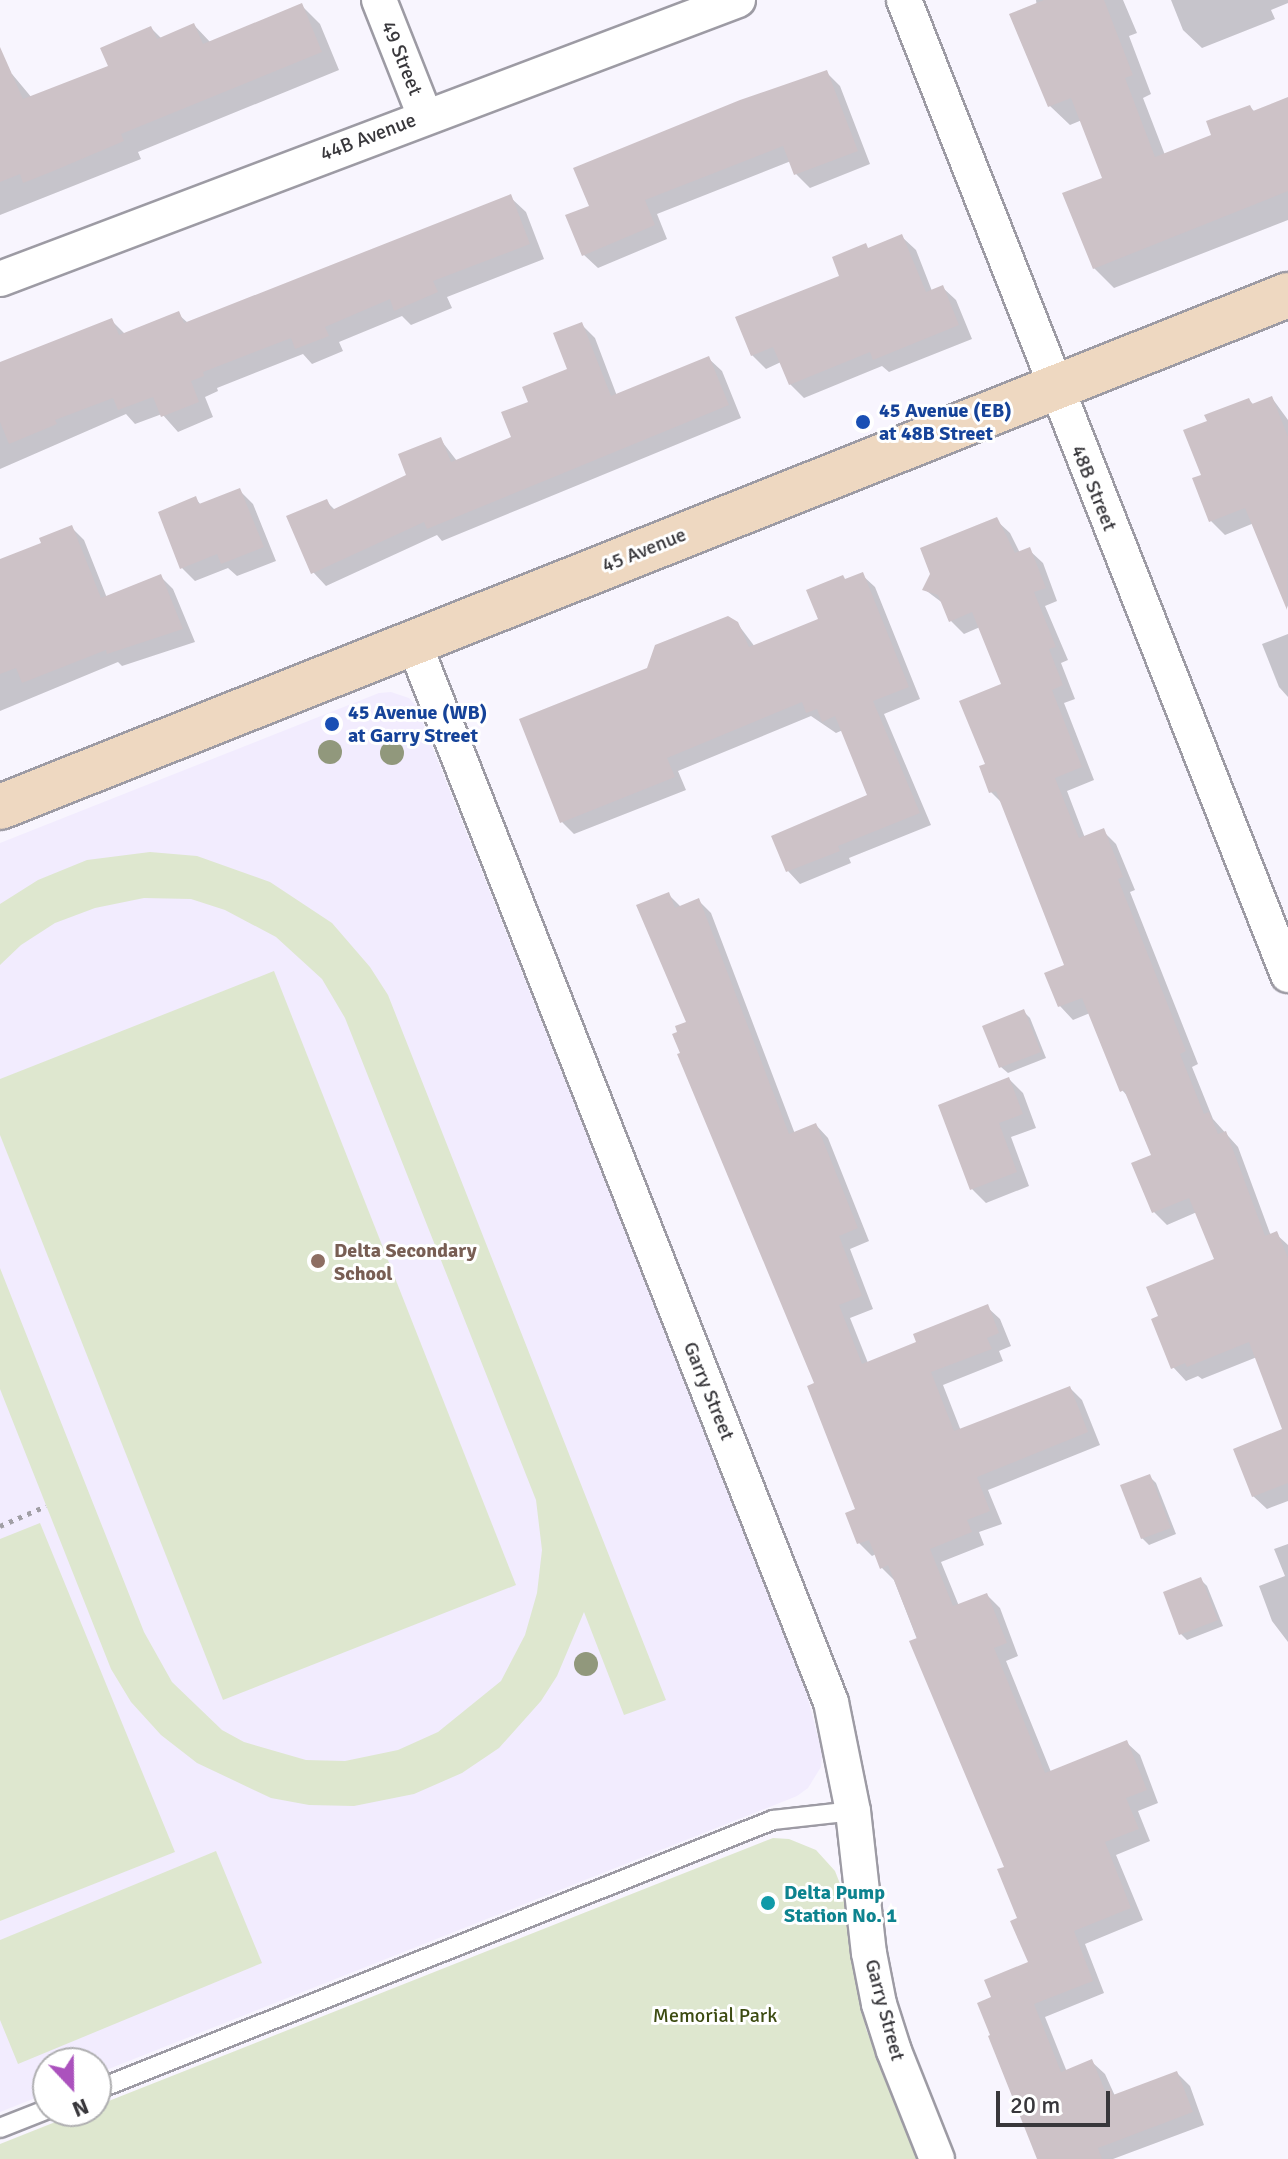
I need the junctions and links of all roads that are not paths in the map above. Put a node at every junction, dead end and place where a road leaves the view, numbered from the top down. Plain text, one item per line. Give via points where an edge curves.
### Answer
1 (379, 0) edge
2 (738, 0) edge
3 (904, 0) edge
4 (425, 116) junction
5 (0, 279) edge
6 (1288, 295) edge
7 (1054, 388) junction
8 (413, 641) junction
9 (0, 807) edge
10 (1288, 975) edge
11 (853, 1811) junction
12 (112, 2084) edge
13 (32, 2115) edge
14 (0, 2128) edge
15 (937, 2159) edge

1 - 4 street, 49 Street
2 - 4 street, 44B Avenue
3 - 7 street, 48B Street
4 - 5 street, 44B Avenue
6 - 7 street, 45 Avenue
7 - 8 street, 45 Avenue
7 - 10 street, 48B Street
8 - 9 street, 45 Avenue
8 - 11 street, Garry Street via 822,1676
11 - 12 lane via 773,1820
11 - 15 street, Garry Street via 879,2004
13 - 14 lane

